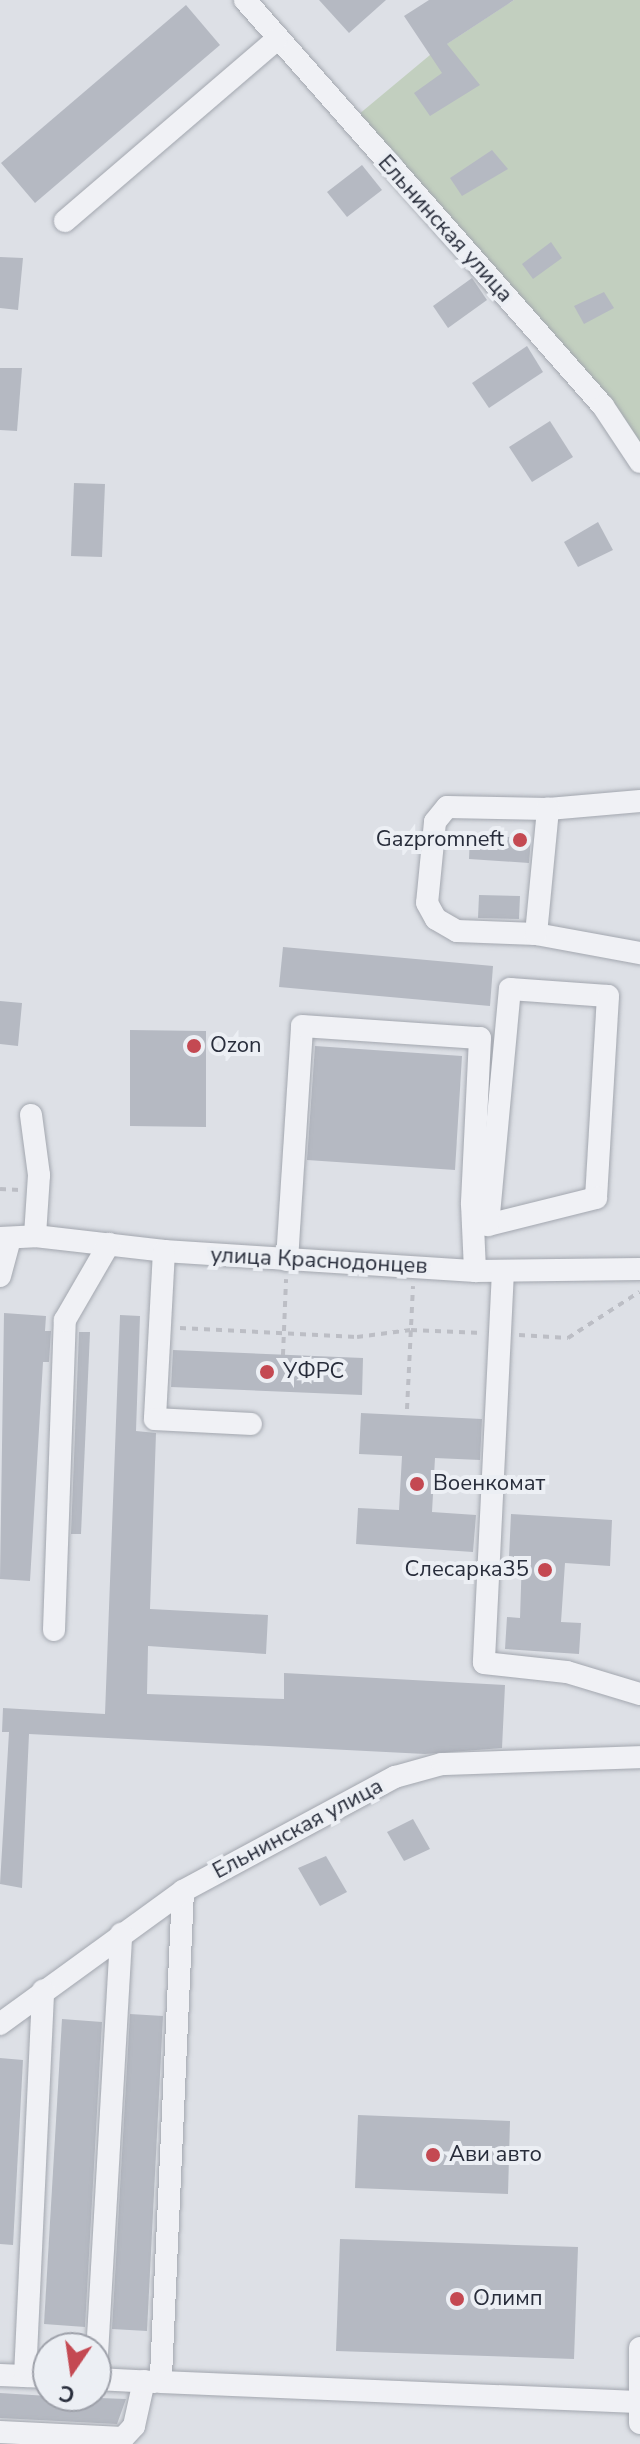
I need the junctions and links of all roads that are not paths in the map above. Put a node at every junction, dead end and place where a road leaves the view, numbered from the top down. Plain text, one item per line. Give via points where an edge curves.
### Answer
1 (245, 0) edge
2 (276, 40) junction
3 (65, 221) dead end
4 (640, 462) edge
5 (640, 801) edge
6 (548, 809) junction
7 (536, 934) junction
8 (640, 953) edge
9 (31, 1115) dead end
10 (488, 1225) joint
11 (35, 1236) junction
12 (5, 1238) edge
13 (109, 1244) junction
14 (164, 1251) junction
15 (287, 1260) junction
16 (640, 1269) edge
17 (475, 1271) junction
18 (503, 1271) junction
19 (0, 1276) edge
20 (251, 1424) dead end
21 (54, 1630) dead end
22 (640, 1694) edge
23 (640, 1757) edge
24 (183, 1891) junction
25 (121, 1934) junction
26 (43, 1990) junction
27 (0, 2024) edge
28 (98, 2332) edge
29 (640, 2348) edge
30 (0, 2375) edge
31 (25, 2376) junction
32 (32, 2376) edge
33 (112, 2380) edge
34 (152, 2382) junction
35 (639, 2413) edge
36 (0, 2432) edge

1 - 2 street, Ельнинская улица
2 - 3 street
2 - 4 street, Ельнинская улица via 603,406
5 - 6 street
6 - 7 street
6 - 7 street via 464,806 441,811 435,822 427,903 436,919 457,931
7 - 8 street
9 - 11 street via 39,1175
10 - 10 street via 596,1198 608,996 510,989
11 - 12 street, улица Краснодонцев
11 - 13 street, улица Краснодонцев
12 - 19 street
13 - 14 street, улица Краснодонцев
13 - 21 street via 65,1320
14 - 15 street, улица Краснодонцев
14 - 20 street via 155,1419
15 - 17 street, улица Краснодонцев
15 - 17 street via 302,1026 480,1038 472,1204
16 - 18 street, улица Краснодонцев
17 - 18 street, улица Краснодонцев
18 - 22 street via 484,1663 567,1672
23 - 24 street, Ельнинская улица via 442,1764 395,1777 309,1815
24 - 25 street, Ельнинская улица
24 - 34 street
25 - 26 street, Ельнинская улица
25 - 28 street
26 - 27 street, Ельнинская улица
26 - 31 street
29 - 35 street
30 - 31 street
31 - 32 street
33 - 34 street
34 - 35 street
34 - 36 street via 134,2426 123,2438

